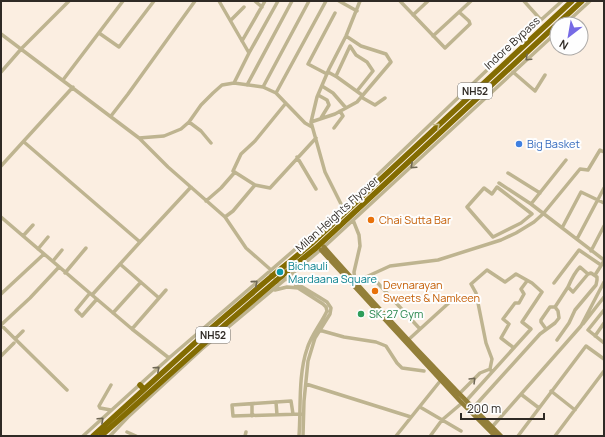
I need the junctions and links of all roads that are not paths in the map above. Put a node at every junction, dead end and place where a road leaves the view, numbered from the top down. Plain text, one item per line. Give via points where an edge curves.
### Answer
1 (69, 1) edge
2 (123, 1) edge
3 (154, 1) edge
4 (195, 1) edge
5 (219, 1) edge
6 (255, 1) edge
7 (265, 1) edge
8 (278, 1) edge
9 (292, 1) edge
10 (309, 1) edge
11 (326, 1) edge
12 (339, 1) edge
13 (360, 1) edge
14 (400, 1) edge
15 (428, 1) edge
16 (470, 1) edge
17 (524, 1) edge
18 (562, 1) edge
19 (572, 1) edge
20 (582, 1) edge
21 (590, 1) edge
22 (244, 7) dead end
23 (262, 7) junction
24 (357, 12) junction
25 (459, 12) junction
26 (335, 13) dead end
27 (413, 15) junction
28 (574, 16) edge
29 (231, 20) junction
30 (541, 20) junction
31 (99, 33) junction
32 (1, 34) edge
33 (346, 36) junction
34 (433, 36) junction
35 (549, 39) edge
36 (242, 41) junction
37 (343, 42) junction
38 (350, 46) junction
39 (22, 48) junction
40 (249, 53) junction
41 (1, 72) edge
42 (513, 72) junction
43 (328, 73) junction
44 (545, 75) dead end
45 (336, 76) junction
46 (63, 80) junction
47 (234, 83) junction
48 (247, 85) junction
49 (322, 86) junction
50 (73, 87) junction
51 (263, 87) junction
52 (357, 91) junction
53 (276, 92) junction
54 (318, 95) junction
55 (362, 96) junction
56 (385, 98) dead end
57 (286, 102) junction
58 (346, 108) junction
59 (340, 111) junction
60 (111, 116) junction
61 (321, 118) junction
62 (189, 122) junction
63 (311, 122) junction
64 (312, 127) junction
65 (334, 128) dead end
66 (139, 138) junction
67 (316, 138) junction
68 (24, 142) junction
69 (211, 143) dead end
70 (604, 152) edge
71 (297, 157) junction
72 (566, 160) dead end
73 (1, 166) edge
74 (235, 172) junction
75 (508, 173) dead end
76 (392, 177) joint
77 (370, 182) junction
78 (378, 182) junction
79 (499, 183) dead end
80 (255, 185) junction
81 (191, 187) junction
82 (604, 188) edge
83 (316, 189) dead end
84 (382, 190) junction
85 (540, 194) junction
86 (597, 200) junction
87 (206, 201) junction
88 (604, 203) edge
89 (531, 204) junction
90 (343, 208) junction
91 (354, 208) junction
92 (543, 214) junction
93 (1, 217) edge
94 (225, 217) junction
95 (353, 220) junction
96 (33, 225) dead end
97 (519, 225) junction
98 (604, 226) edge
99 (562, 228) junction
100 (522, 229) junction
101 (507, 231) junction
102 (23, 236) junction
103 (509, 236) junction
104 (48, 237) dead end
105 (577, 239) junction
106 (140, 242) junction
107 (86, 248) dead end
108 (322, 248) junction
109 (38, 249) junction
110 (62, 250) dead end
111 (591, 251) junction
112 (44, 254) junction
113 (53, 261) junction
114 (604, 261) edge
115 (120, 264) junction
116 (266, 264) junction
117 (601, 265) junction
118 (275, 266) junction
119 (59, 267) junction
120 (271, 269) junction
121 (66, 273) junction
122 (588, 274) junction
123 (594, 275) junction
124 (366, 277) junction
125 (287, 279) junction
126 (528, 280) junction
127 (141, 282) junction
128 (354, 282) junction
129 (554, 283) dead end
130 (603, 284) edge
131 (296, 286) junction
132 (568, 287) junction
133 (166, 290) dead end
134 (272, 290) junction
135 (1, 294) edge
136 (91, 294) junction
137 (604, 297) edge
138 (160, 298) junction
139 (97, 299) junction
140 (452, 300) dead end
141 (554, 307) junction
142 (604, 310) edge
143 (113, 313) junction
144 (604, 323) edge
145 (582, 326) junction
146 (132, 329) junction
147 (420, 329) junction
148 (546, 329) junction
149 (319, 330) junction
150 (588, 330) junction
151 (23, 331) dead end
152 (595, 336) junction
153 (15, 339) junction
154 (557, 340) dead end
155 (407, 341) junction
156 (14, 343) dead end
157 (604, 343) edge
158 (514, 348) junction
159 (1, 356) edge
160 (169, 358) junction
161 (604, 359) edge
162 (491, 370) junction
163 (424, 371) dead end
164 (604, 371) edge
165 (442, 379) junction
166 (306, 384) junction
167 (111, 385) dead end
168 (142, 387) junction
169 (303, 389) junction
170 (67, 390) dead end
171 (551, 391) junction
172 (459, 394) junction
173 (522, 395) junction
174 (276, 402) junction
175 (464, 402) junction
176 (252, 404) junction
177 (420, 407) junction
178 (473, 408) junction
179 (540, 408) junction
180 (111, 410) junction
181 (574, 410) junction
182 (131, 412) junction
183 (293, 414) junction
184 (302, 414) junction
185 (277, 415) junction
186 (476, 415) junction
187 (252, 416) junction
188 (411, 417) junction
189 (442, 420) junction
190 (492, 428) junction
191 (461, 431) dead end
192 (127, 432) dead end
193 (83, 436) edge
194 (93, 436) edge
195 (101, 436) edge
196 (110, 436) edge
197 (136, 436) edge
198 (299, 436) edge
199 (303, 436) edge
200 (396, 436) edge
201 (437, 436) edge
202 (495, 436) edge
203 (501, 436) edge
204 (518, 436) edge
205 (555, 436) edge

1 - 39 street
2 - 31 street
3 - 31 street via 119,47
4 - 60 street
5 - 29 street
6 - 23 street
7 - 23 street
8 - 40 street
9 - 48 street
10 - 51 street
11 - 53 street
12 - 24 street
13 - 24 street
14 - 27 street
15 - 27 street
16 - 25 street
17 - 30 street
18 - 30 street
78 -> 19 highway, Indore Bypass / NH52
20 - 76 highway, Indore Bypass / NH52
21 - 28 street
22 - 29 street
23 - 36 street
24 - 33 street
25 - 34 street
25 - 34 street via 469,21 469,26 445,48
26 - 43 street via 308,64
27 - 34 street
29 - 36 street
30 - 77 street
31 - 46 street
32 - 39 street
33 - 37 street
33 - 55 street via 361,46 386,54 391,62
35 -> 42 street
36 - 40 street
37 - 38 street
37 - 43 street
38 - 45 street
38 - 52 street via 373,71
39 - 41 street
39 - 46 street
40 - 47 street
42 - 44 street via 535,91
42 -> 84 street
43 - 45 street
43 - 49 street
45 - 52 street
46 - 50 street
47 - 48 street
47 - 62 street via 222,85 201,105
48 - 51 street
49 - 54 street
49 - 58 street via 333,93
50 - 60 street
50 - 68 street
51 - 53 street
52 - 55 street
53 - 57 street
54 - 61 street via 327,100 328,105
54 - 63 street
55 - 56 street via 375,105
55 - 58 street
57 - 64 street
57 - 74 street via 255,141 241,154 233,170
58 - 59 street
59 - 61 street
59 - 65 street via 343,116
60 - 66 street
61 - 63 street
62 - 66 street via 181,129 164,136
62 - 69 street via 202,131
63 - 64 street
64 - 67 street
66 - 81 street
67 - 71 street
67 - 90 street via 325,172
68 - 73 street
68 - 106 street
70 - 92 street via 600,150 588,170 580,169
71 - 80 street via 270,188
71 - 83 street
72 - 85 street
74 - 80 street
74 - 87 street
75 - 85 street
76 - 84 highway, Milan Heights Flyover / NH52
77 - 78 highway
77 - 90 street
78 - 91 highway, Milan Heights Flyover / NH52
79 - 89 street
80 - 94 street
81 - 87 street
81 - 106 street
82 - 86 street
84 - 91 highway, Milan Heights Flyover / NH52
84 - 95 street
85 - 89 street
86 - 88 street
86 - 99 street via 581,192
86 - 105 street
87 - 94 street
89 - 92 street
90 - 118 street
91 - 168 highway, Milan Heights Flyover / NH52, bridge
91 - 182 highway, Milan Heights Flyover / NH52, bridge via 316,248 227,323
92 - 99 street
92 - 100 street
93 - 102 street
94 - 116 street via 246,248
95 - 108 street
95 - 128 street via 360,235
96 - 102 street
97 - 100 street
97 - 101 street
97 - 101 street via 532,212 498,187 492,194 484,188 468,209 491,236
98 - 111 street
99 - 105 street
100 - 103 street
101 - 103 street via 506,234
102 - 109 street
103 - 124 street via 438,260 390,266
104 - 109 street
105 - 111 street
106 - 115 street
107 - 121 street
108 - 125 street
108 - 128 main road
109 - 112 street
110 - 113 street
111 - 114 street
112 - 113 street
112 - 135 street
113 - 119 street
114 - 117 street
115 - 127 street
115 - 136 street
116 - 118 street
116 - 120 street
117 - 123 street
117 - 129 street via 579,250
118 - 120 street
118 - 125 street
119 - 121 street
119 - 153 street via 1,325
120 - 125 street
160 -> 120 street
121 - 136 street
122 - 123 street
122 - 132 street via 573,292
122 - 132 street via 580,268 576,270
123 - 154 street via 596,285 575,310
124 - 128 street
124 - 147 street via 375,280
125 - 131 street
125 - 134 street
126 - 158 street via 521,290 524,295 503,320 509,324 502,338
126 - 158 street via 542,292 522,322 531,329
126 - 162 street via 516,274 505,282 487,270 472,284 492,359
127 - 138 street
127 - 143 street
128 - 155 main road
130 - 145 street
131 - 134 street
131 - 149 street via 299,285 327,302 331,308
131 - 169 street via 323,304 327,311 307,350 303,366
132 - 141 street
133 - 138 street
134 - 182 street
136 - 139 street
136 - 139 street via 76,310 81,315
137 - 145 street
138 - 146 street
139 - 143 street
140 - 147 street
141 - 148 street via 558,310 559,318
141 - 148 street via 550,307 541,320
142 - 150 street
143 - 146 street
144 - 152 street
145 - 150 street
145 - 173 street
146 - 160 street
147 - 155 street
148 - 178 street
149 - 163 street via 376,342 386,346 402,368
149 - 166 street via 311,348
150 - 152 street
151 - 153 street
152 - 157 street
153 - 170 street
155 - 165 main road
156 - 159 street
158 - 162 street
168 -> 160 street
161 - 171 street via 586,346
172 -> 162 street via 480,373
162 - 175 street
164 - 181 street
165 - 172 main road
165 - 175 main road
165 - 177 street
166 - 169 street
166 - 188 street
167 - 180 street via 99,406
168 - 180 street
168 - 194 highway, NH52
169 - 184 street
171 - 179 street
171 - 181 street
172 - 175 main road
173 - 179 street
173 - 190 street
174 - 176 street
174 - 183 street via 292,401
174 - 185 street
175 - 178 main road
175 - 186 main road
175 - 189 street
176 - 187 street
176 - 187 street via 232,405 233,416
177 - 188 street
177 - 189 street
178 - 186 main road
179 - 204 street
193 -> 180 street
181 - 205 street
182 - 195 highway, Milan Heights Flyover / NH52
182 - 196 street
183 - 184 street
183 - 185 street
184 - 198 street
184 - 199 street
185 - 187 street
186 - 190 main road
186 - 202 main road
188 - 200 street
189 - 191 street
189 - 201 street via 432,433
190 - 203 main road
192 - 197 street

